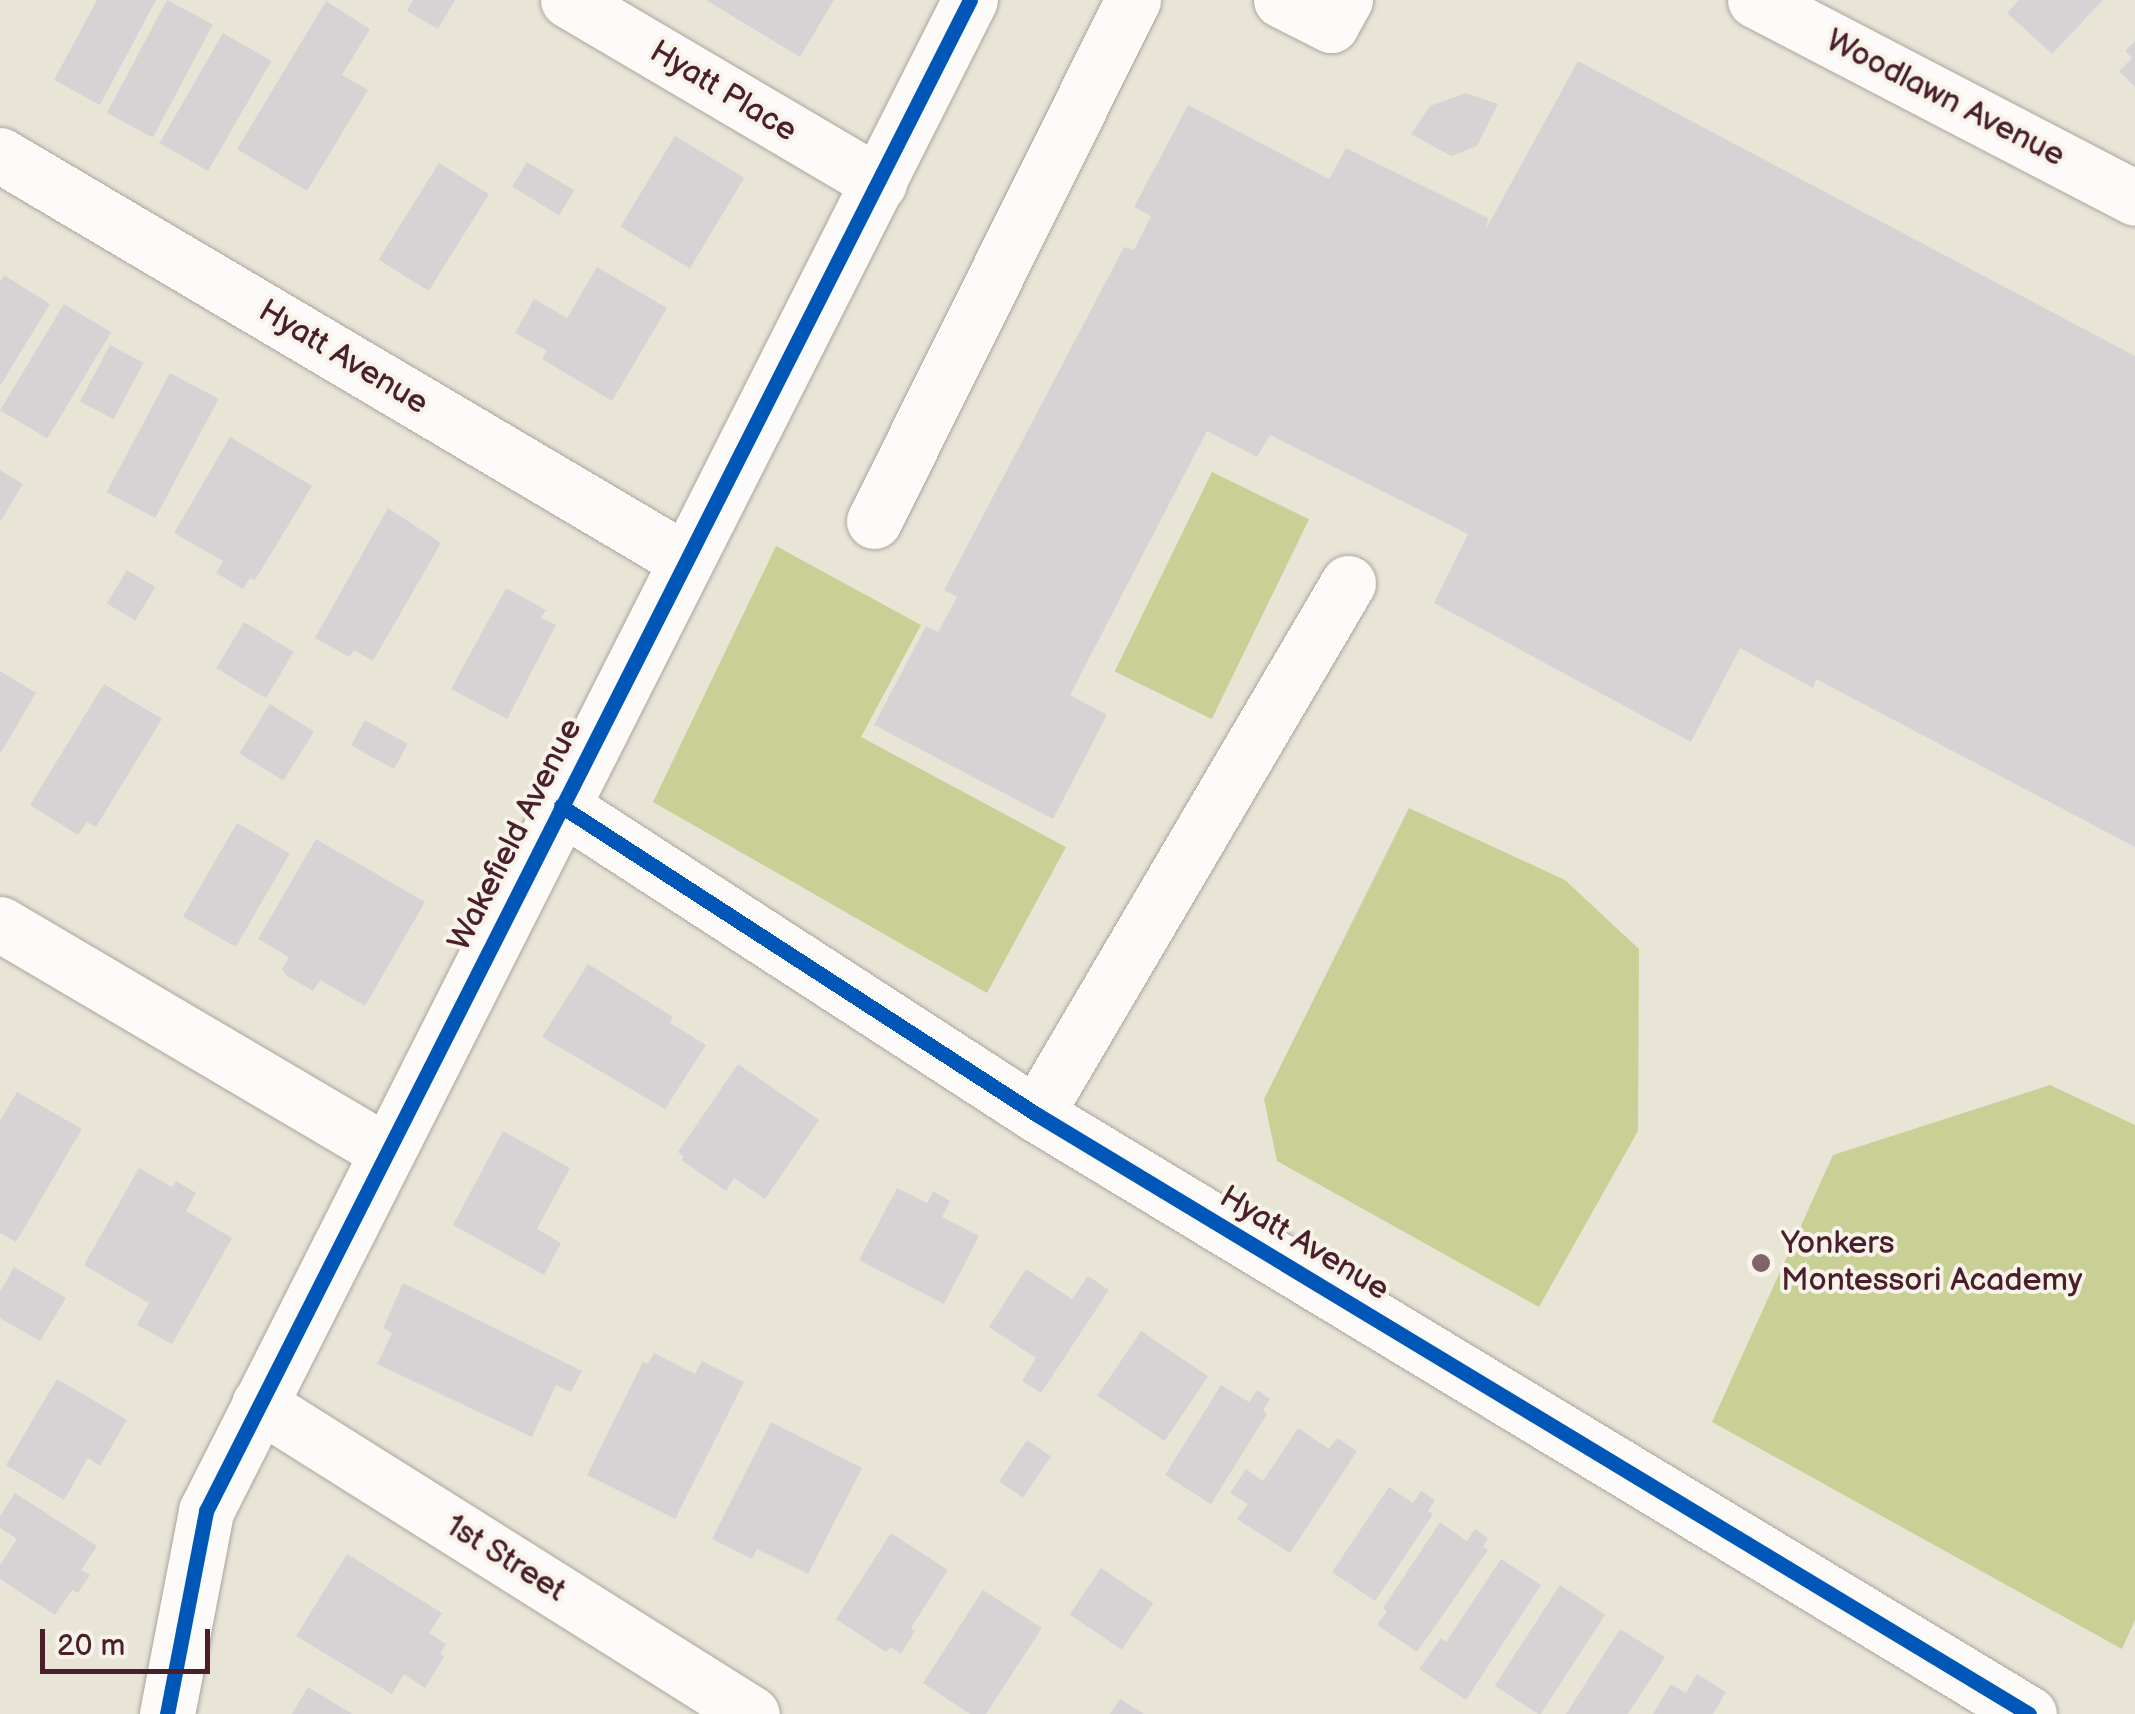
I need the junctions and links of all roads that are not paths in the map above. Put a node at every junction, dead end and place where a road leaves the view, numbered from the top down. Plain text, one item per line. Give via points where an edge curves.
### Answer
1 (568, 0) edge
2 (970, 0) edge
3 (1134, 0) edge
4 (1281, 0) edge
5 (1345, 0) edge
6 (1755, 0) edge
7 (0, 155) edge
8 (879, 184) junction
9 (2135, 198) edge
10 (874, 521) dead end
11 (685, 560) junction
12 (1348, 583) dead end
13 (561, 806) junction
14 (0, 924) edge
15 (1036, 1114) junction
16 (386, 1152) junction
17 (259, 1404) junction
18 (167, 1714) edge
19 (752, 1714) edge
20 (2029, 1714) edge

1 - 8 street, Hyatt Place
2 - 8 street, Wakefield Avenue
3 - 10 street
4 - 5 street via 1331,25
6 - 9 street, Woodlawn Avenue
7 - 11 street, Hyatt Avenue
8 - 11 street, Wakefield Avenue
11 - 13 street, Wakefield Avenue
12 - 15 street
13 - 15 street, Hyatt Avenue
13 - 16 street, Wakefield Avenue
14 - 16 street
15 - 20 street, Hyatt Avenue
16 - 17 street, Wakefield Avenue
17 - 18 street, Wakefield Avenue via 206,1510
17 - 19 street, 1st Street

